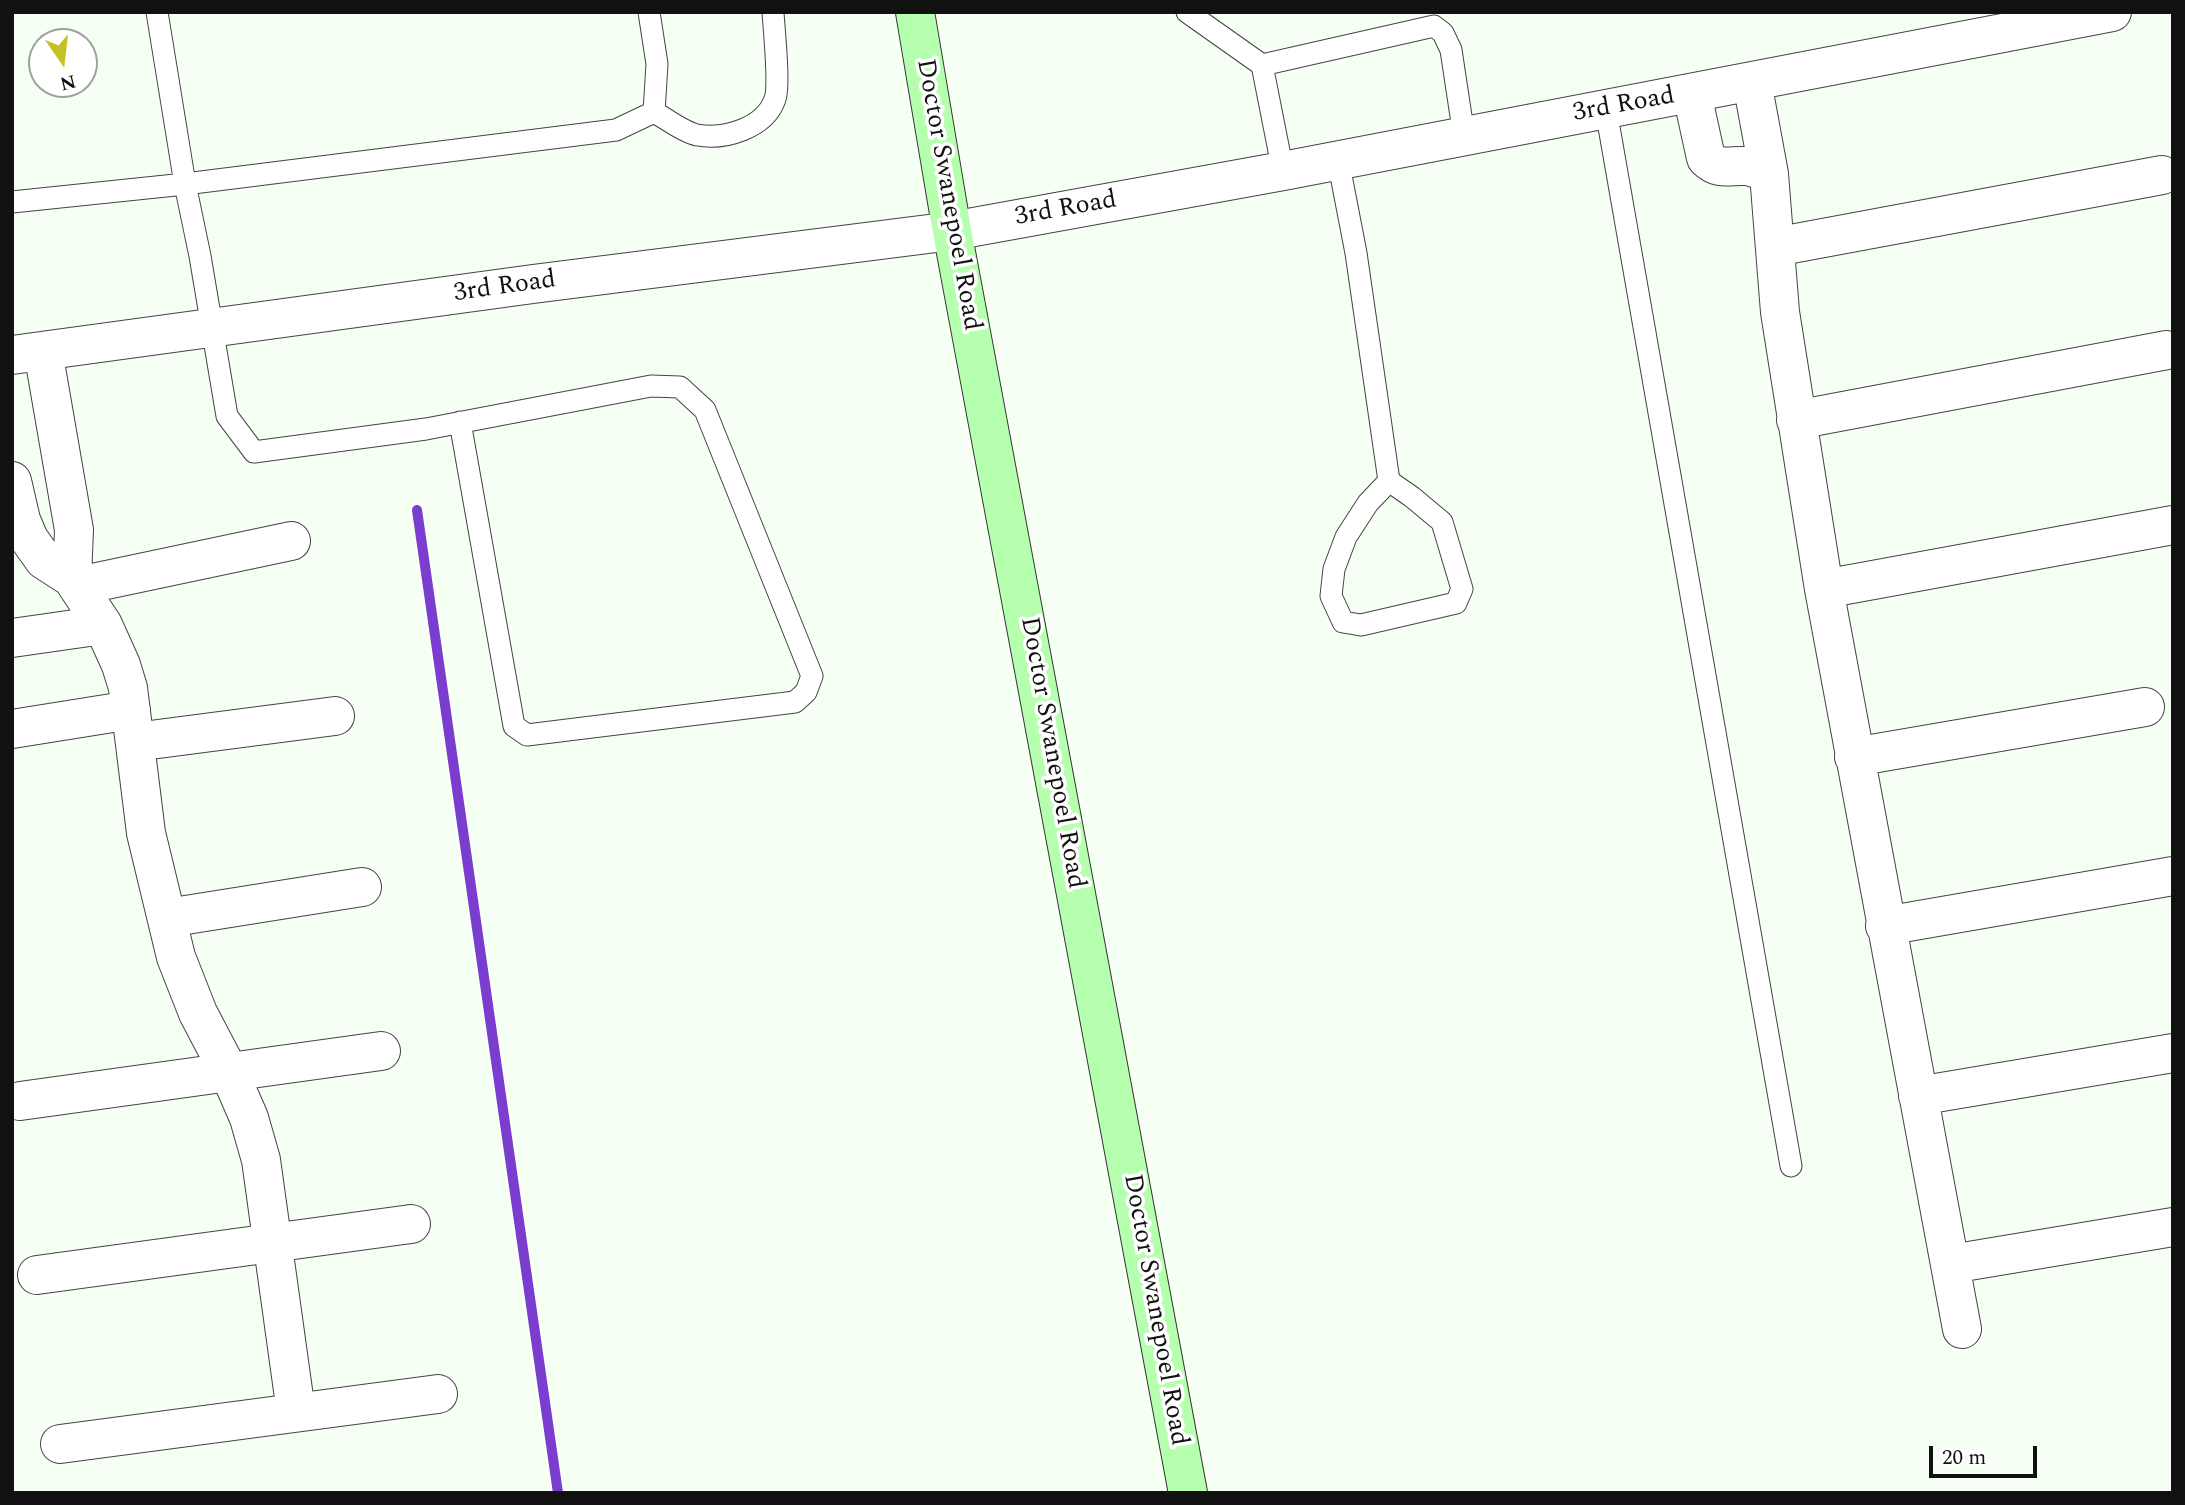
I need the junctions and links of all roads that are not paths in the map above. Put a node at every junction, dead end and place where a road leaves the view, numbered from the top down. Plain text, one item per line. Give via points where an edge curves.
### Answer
1 (157, 12) edge
2 (649, 12) edge
3 (773, 12) edge
4 (915, 12) edge
5 (1187, 12) edge
6 (2087, 15) edge
7 (1262, 65) junction
8 (1752, 82) junction
9 (1692, 94) junction
10 (1606, 110) junction
11 (654, 112) junction
12 (1464, 136) junction
13 (1338, 160) junction
14 (1283, 171) junction
15 (1769, 174) junction
16 (2162, 175) dead end
17 (185, 184) junction
18 (12, 202) edge
19 (952, 231) junction
20 (1775, 247) junction
21 (211, 328) junction
22 (2167, 350) dead end
23 (28, 353) edge
24 (1796, 420) junction
25 (460, 422) junction
26 (12, 481) edge
27 (1389, 481) junction
28 (2173, 525) edge
29 (291, 541) dead end
30 (75, 582) junction
31 (1824, 589) junction
32 (103, 625) junction
33 (12, 638) edge
34 (2145, 706) dead end
35 (335, 716) dead end
36 (133, 726) junction
37 (12, 729) edge
38 (1854, 757) junction
39 (2173, 876) edge
40 (362, 887) dead end
41 (167, 918) junction
42 (1885, 926) junction
43 (381, 1051) dead end
44 (2173, 1053) edge
45 (229, 1072) junction
46 (1918, 1096) junction
47 (20, 1101) dead end
48 (1791, 1166) dead end
49 (411, 1224) dead end
50 (2173, 1227) edge
51 (272, 1241) junction
52 (1951, 1264) junction
53 (37, 1275) dead end
54 (1962, 1329) dead end
55 (438, 1394) dead end
56 (296, 1412) junction
57 (60, 1444) dead end
58 (1188, 1493) edge

1 - 17 lane
2 - 11 lane via 657,64
3 - 11 lane via 776,97 767,116 724,137 695,134
4 - 19 main road, Doctor Swanepoel Road
5 - 7 lane
6 - 8 street, 3rd Road
7 - 12 lane via 1434,26 1451,50
7 - 14 lane
8 - 9 street, 3rd Road
8 - 15 street
9 - 10 street, 3rd Road
9 - 15 street via 1706,158 1720,168 1747,166
10 - 12 street, 3rd Road
10 - 48 lane
11 - 17 lane via 616,130
12 - 13 street, 3rd Road
13 - 14 street, 3rd Road
13 - 27 lane
14 - 19 street, 3rd Road
15 - 20 street
16 - 20 street
17 - 18 lane
17 - 21 lane
19 - 21 street, 3rd Road
19 - 58 main road, Doctor Swanepoel Road
20 - 24 street
21 - 23 street, 3rd Road
21 - 25 lane via 227,416 254,452
22 - 24 street
23 - 30 street via 74,530
24 - 31 street
25 - 25 lane via 651,386 680,387 705,410 812,676 806,692 795,702 527,735 514,726
26 - 30 street via 29,539 44,559
27 - 27 lane via 1346,537 1334,569 1331,596 1343,622 1361,625 1456,603 1462,589 1442,523
28 - 31 street
29 - 30 street
30 - 32 street
31 - 38 street
32 - 33 street
32 - 36 street via 121,664
34 - 38 street
35 - 36 street
36 - 37 street
36 - 41 street via 146,833
38 - 42 street
39 - 42 street
40 - 41 street
41 - 45 street via 176,957 198,1013
42 - 46 street
43 - 45 street
44 - 46 street
45 - 47 street
45 - 51 street via 261,1160
46 - 52 street
49 - 51 street
50 - 52 street
51 - 53 street
51 - 56 street
52 - 54 street
55 - 56 street
56 - 57 street

